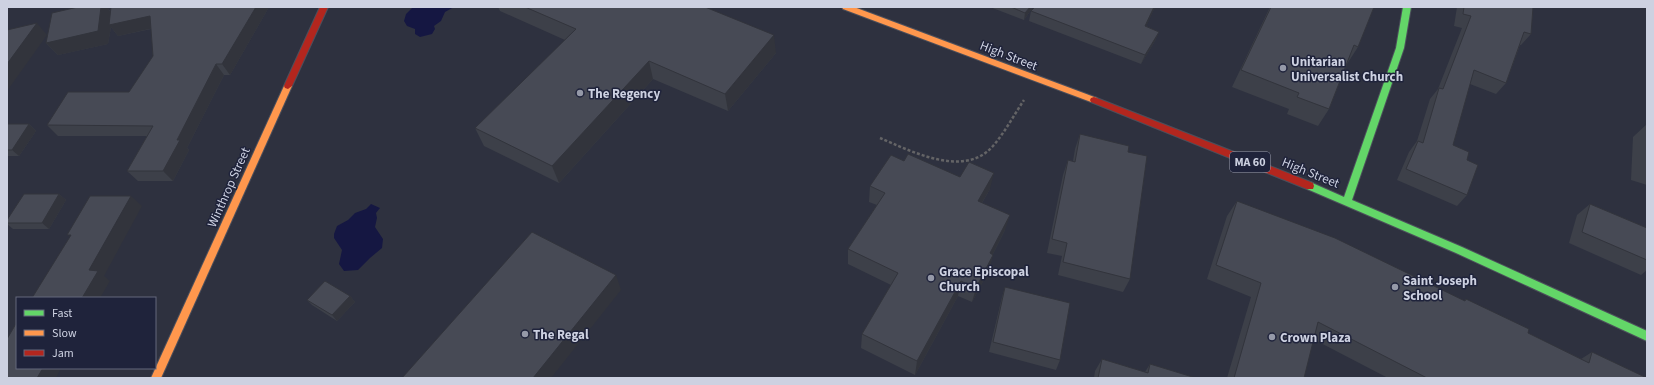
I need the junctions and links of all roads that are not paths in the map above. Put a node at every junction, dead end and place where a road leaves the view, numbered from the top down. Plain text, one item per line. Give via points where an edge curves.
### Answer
1 (324, 7) edge
2 (846, 7) edge
3 (1407, 7) edge
4 (1347, 201) junction
5 (1647, 336) edge
6 (156, 378) edge

1 - 6 main road, Winthrop Street
2 - 4 main road, High Street / MA 60 via 1209,145
3 - 4 main road via 1400,48
4 - 5 main road, High Street / MA 60

